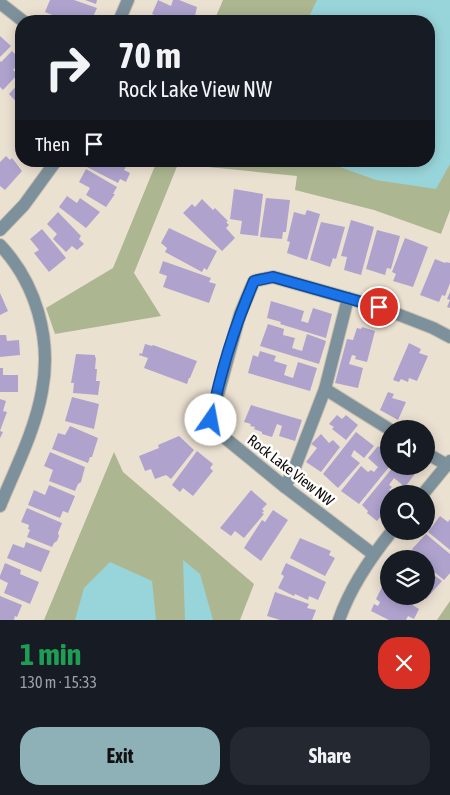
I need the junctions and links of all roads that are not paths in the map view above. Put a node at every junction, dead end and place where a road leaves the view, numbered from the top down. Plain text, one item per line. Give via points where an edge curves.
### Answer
1 (128, 0) edge
2 (0, 3) edge
3 (15, 15) edge
4 (122, 15) edge
5 (52, 167) edge
6 (0, 230) edge
7 (0, 245) edge
8 (348, 298) junction
9 (450, 336) edge
10 (325, 389) junction
11 (380, 423) edge
12 (435, 456) edge
13 (448, 463) edge
14 (430, 485) edge
15 (285, 487) junction
16 (0, 506) edge
17 (385, 540) edge
18 (373, 554) junction
19 (339, 620) edge

1 - 4 street
2 - 3 street
5 - 6 street via 38,188
7 - 16 street via 15,263 31,293 41,325 45,358 42,392 34,422
8 - 9 street, Rock Lake View NW
8 - 10 street
8 - 15 street, Rock Lake View NW via 273,277 254,281 240,314 211,420 219,433
10 - 11 street
10 - 15 street
12 - 13 street
13 - 14 street
15 - 18 street, Rock Lake View NW
17 - 18 street
18 - 19 street

